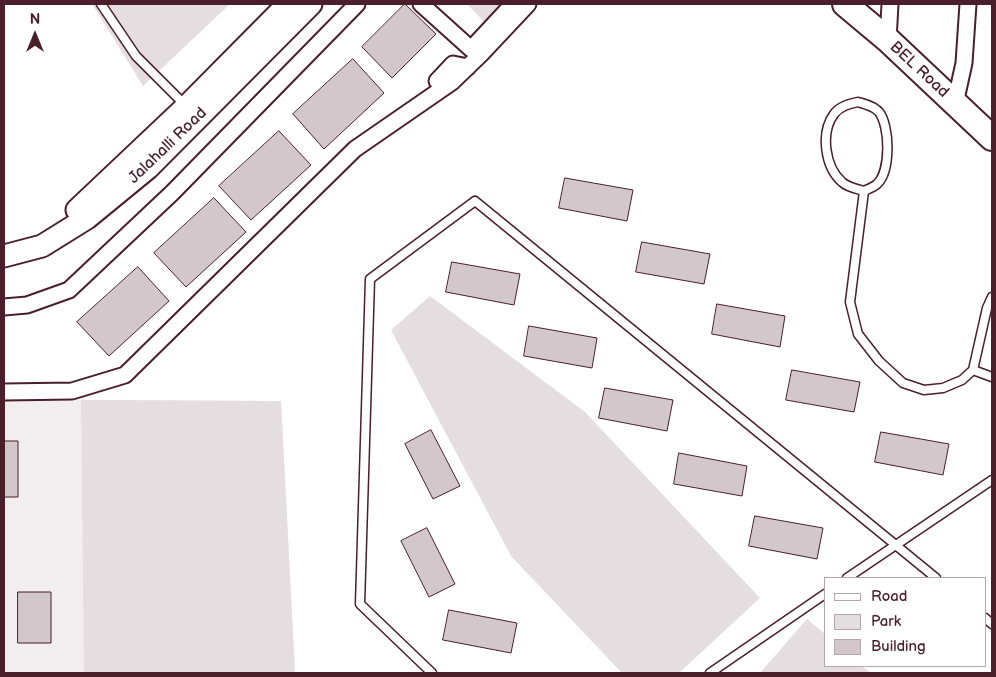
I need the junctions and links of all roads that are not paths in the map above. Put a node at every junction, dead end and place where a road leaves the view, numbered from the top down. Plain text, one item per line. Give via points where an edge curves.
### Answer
1 (102, 4) edge
2 (288, 4) edge
3 (311, 4) edge
4 (357, 4) edge
5 (421, 4) edge
6 (513, 4) edge
7 (528, 4) edge
8 (845, 4) edge
9 (890, 4) edge
10 (968, 4) edge
11 (888, 40) junction
12 (476, 52) junction
13 (468, 67) junction
14 (437, 81) dead end
15 (955, 104) junction
16 (186, 106) junction
17 (992, 138) edge
18 (864, 191) junction
19 (4, 248) edge
20 (4, 256) edge
21 (992, 297) edge
22 (4, 307) edge
23 (973, 370) junction
24 (992, 377) edge
25 (4, 392) edge
26 (992, 480) edge
27 (895, 545) junction
28 (848, 577) edge
29 (935, 577) edge
30 (824, 595) edge
31 (432, 673) edge
32 (710, 673) edge

1 - 16 lane via 136,56
2 - 16 main road, Jalahalli Road
3 - 20 main road, Jalahalli Road via 148,168 88,218 42,246
4 - 22 street via 172,193 69,290 27,306
5 - 12 street
6 - 12 street
7 - 12 street
8 - 11 main road, BEL Road
9 - 11 street
10 - 15 street via 964,63
11 - 15 main road, BEL Road
12 - 13 street
13 - 14 street via 453,64
13 - 25 street via 452,82 355,149 125,375 72,392
15 - 17 main road, BEL Road
16 - 19 main road, Jalahalli Road via 75,212 35,238
18 - 18 lane via 843,184 830,169 826,154 828,130 834,115 844,106 858,102 878,111 887,139 888,156 882,177
18 - 23 lane via 850,302 858,334 879,361 903,383 924,390 943,388 962,380
21 - 23 lane
23 - 24 lane
26 - 27 lane
27 - 28 lane
27 - 29 lane
27 - 31 lane via 475,201 370,279 360,604
30 - 32 lane

